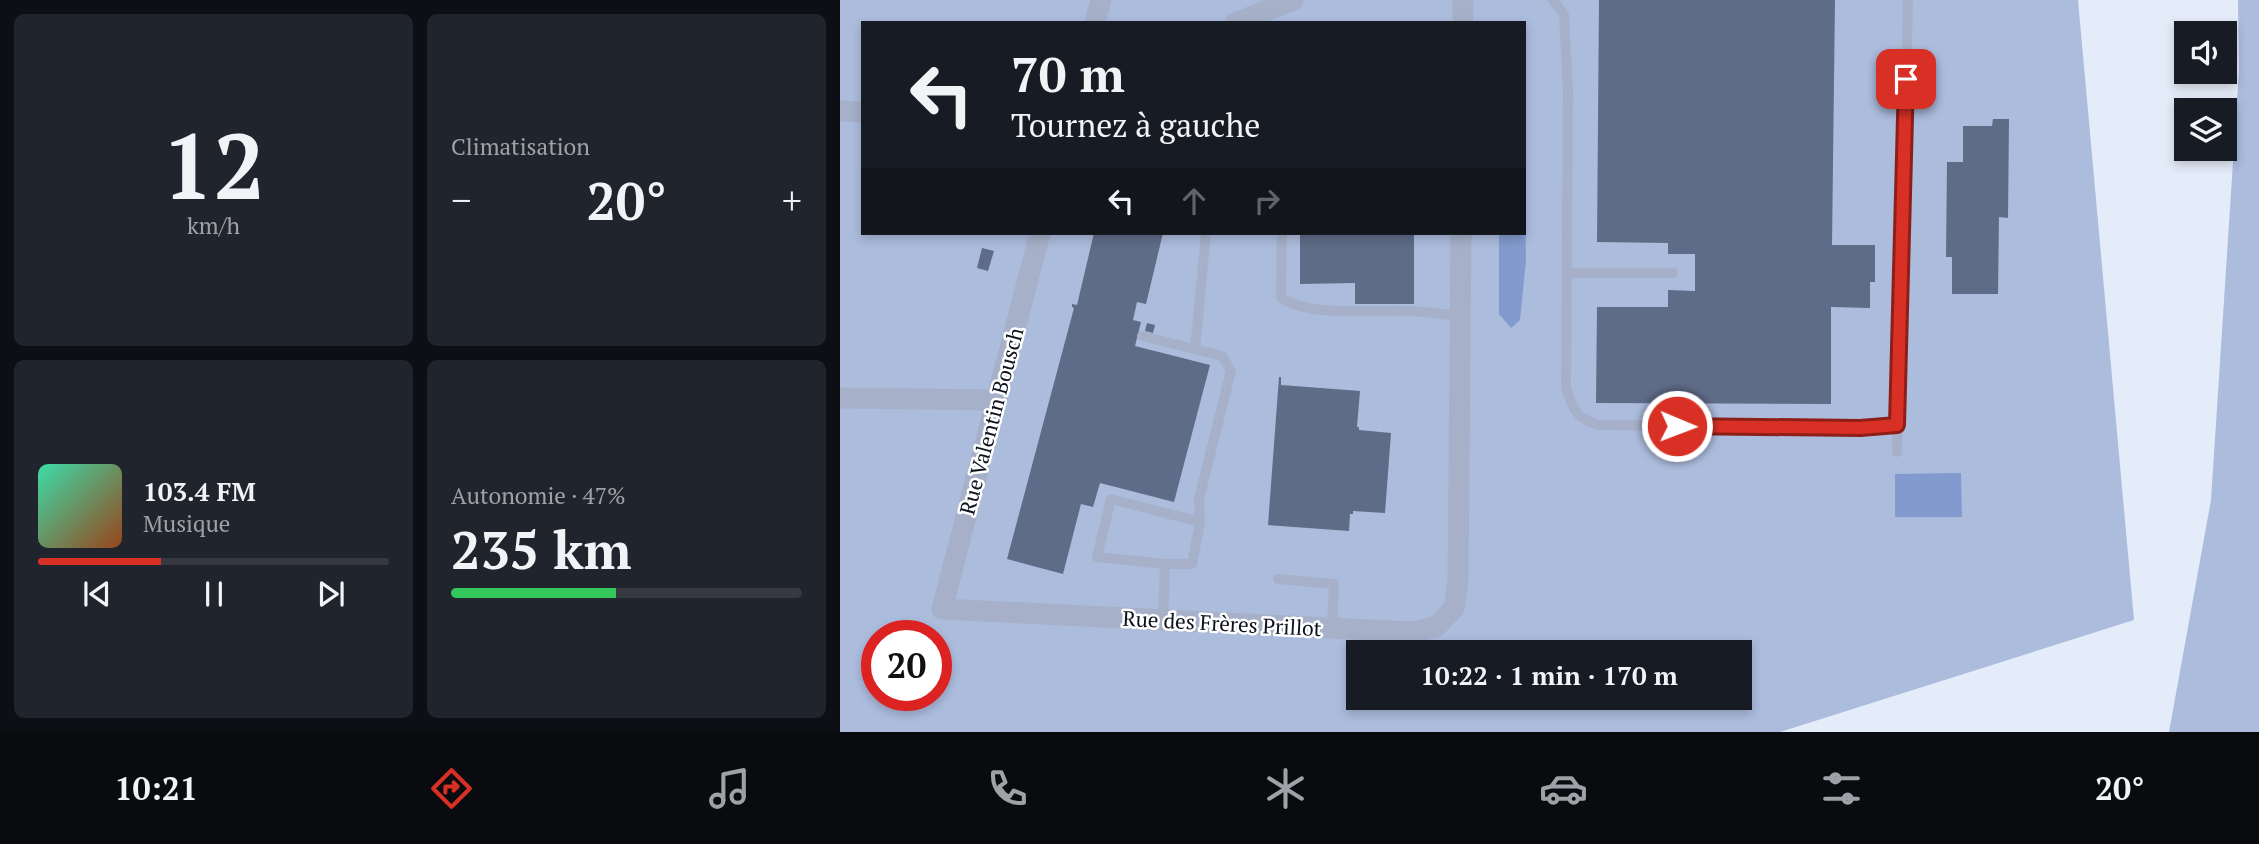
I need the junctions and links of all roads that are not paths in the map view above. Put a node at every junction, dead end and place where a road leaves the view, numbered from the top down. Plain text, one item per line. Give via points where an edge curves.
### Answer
1 (1101, 0) edge
2 (1293, 0) edge
3 (1463, 0) edge
4 (1553, 0) edge
5 (1908, 0) edge
6 (1096, 21) edge
7 (1244, 21) edge
8 (1463, 21) edge
9 (840, 111) edge
10 (861, 111) edge
11 (1039, 235) edge
12 (1206, 235) edge
13 (1282, 235) edge
14 (1461, 235) edge
15 (1567, 273) junction
16 (1674, 273) dead end
17 (1460, 315) junction
18 (1142, 337) dead end
19 (1195, 349) junction
20 (840, 398) edge
21 (996, 400) junction
22 (1897, 425) junction
23 (1898, 452) dead end
24 (1200, 522) junction
25 (1165, 564) junction
26 (1279, 579) dead end
27 (942, 609) joint
28 (1163, 620) junction
29 (1332, 628) junction

1 - 6 street
2 - 7 street
3 - 8 street
4 - 15 lane via 1564,15 1568,91
5 - 22 lane
9 - 10 street
11 - 21 street, Rue Valentin Bousch
12 - 19 lane
13 - 17 lane via 1281,297 1292,306
14 - 17 street, Rue des Frères Prillot
15 - 16 lane
15 - 22 lane via 1566,388 1583,420 1598,425
17 - 29 street, Rue des Frères Prillot via 1454,608 1436,627 1411,632
18 - 19 lane
19 - 24 lane via 1222,356 1231,371 1199,499
20 - 21 street
21 - 27 street, Rue Valentin Bousch
22 - 23 lane
24 - 25 lane via 1192,564
24 - 25 lane via 1111,499 1097,557
25 - 28 lane
26 - 29 lane via 1334,584
27 - 28 street, Rue des Frères Prillot
28 - 29 street, Rue des Frères Prillot

